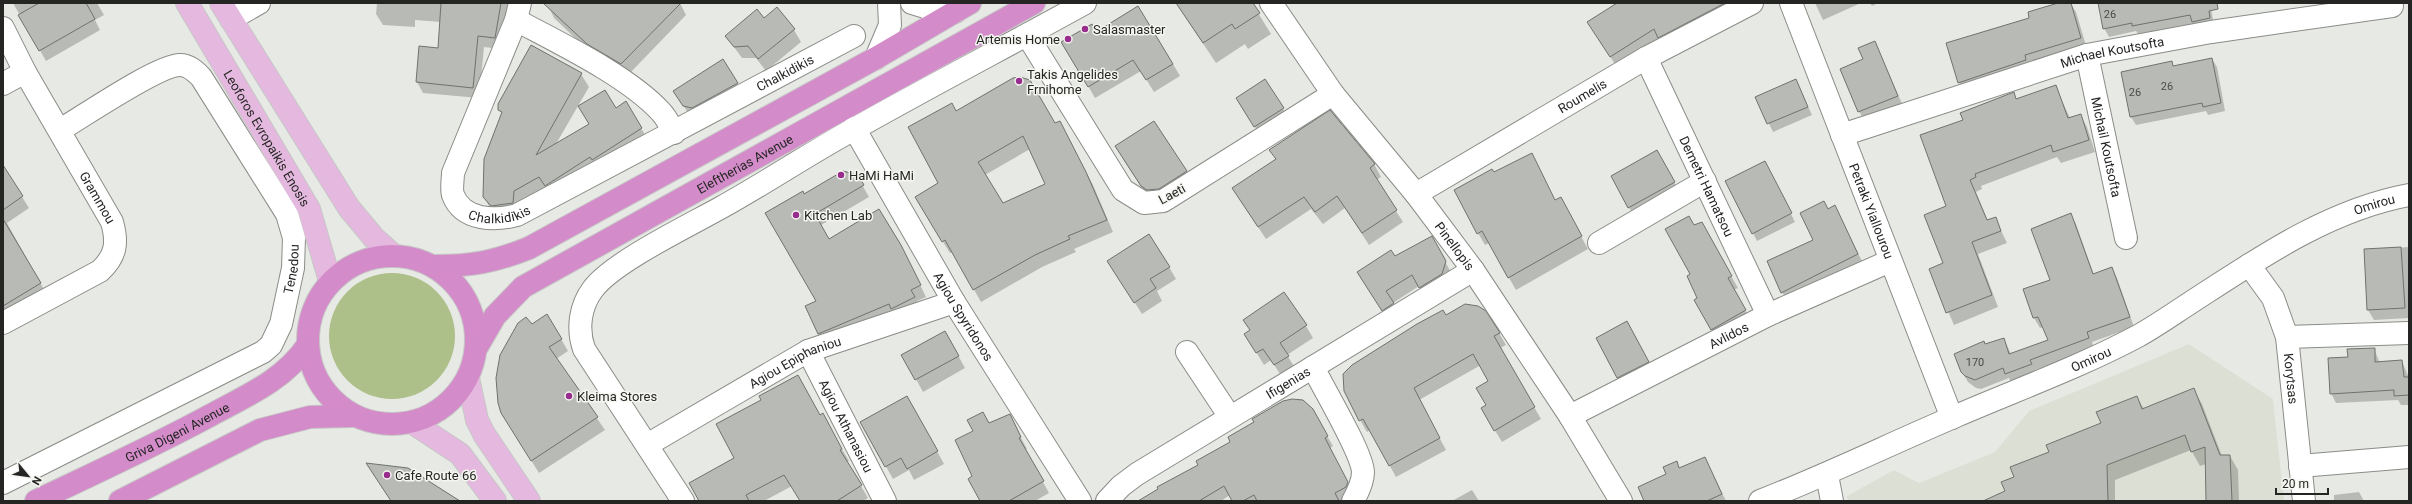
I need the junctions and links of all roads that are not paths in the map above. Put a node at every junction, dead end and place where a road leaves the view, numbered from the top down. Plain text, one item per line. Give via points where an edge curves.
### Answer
1 (187, 3) edge
2 (259, 3) edge
3 (889, 3) edge
4 (912, 3) edge
5 (1034, 3) edge
6 (1085, 3) edge
7 (1271, 3) edge
8 (1752, 3) edge
9 (1791, 3) edge
10 (2392, 6) dead end
11 (963, 7) edge
12 (2326, 10) edge
13 (226, 11) edge
14 (518, 12) edge
15 (3, 28) edge
16 (1027, 35) junction
17 (854, 36) dead end
18 (2087, 55) junction
19 (876, 58) junction
20 (1646, 58) junction
21 (25, 72) junction
22 (3, 84) edge
23 (1333, 94) junction
24 (854, 128) junction
25 (60, 130) junction
26 (674, 133) junction
27 (1842, 135) junction
28 (1705, 180) junction
29 (1416, 194) junction
30 (2409, 195) edge
31 (2126, 238) dead end
32 (1599, 243) dead end
33 (392, 255) junction
34 (1890, 261) junction
35 (2249, 265) junction
36 (434, 266) junction
37 (1473, 270) junction
38 (330, 281) junction
39 (954, 302) junction
40 (1768, 315) junction
41 (3, 323) edge
42 (2409, 333) edge
43 (2287, 337) junction
44 (307, 346) junction
45 (477, 347) junction
46 (808, 351) junction
47 (1187, 352) dead end
48 (1312, 367) junction
49 (468, 378) junction
50 (353, 416) junction
51 (1570, 416) junction
52 (1230, 417) junction
53 (1952, 418) junction
54 (413, 423) junction
55 (647, 445) junction
56 (2409, 457) edge
57 (2300, 466) junction
58 (1827, 475) junction
59 (3, 483) edge
60 (36, 501) edge
61 (120, 501) edge
62 (495, 501) edge
63 (529, 501) edge
64 (683, 501) edge
65 (885, 501) edge
66 (1080, 501) edge
67 (1107, 501) edge
68 (1354, 501) edge
69 (1621, 501) edge
70 (1760, 501) edge
71 (1832, 501) edge
72 (2304, 501) edge

1 - 38 main road, Leoforos Evropaikis Enosis via 309,210
2 - 13 street
3 - 19 street via 890,25
4 - 11 street via 935,10
5 - 45 highway, Eleftherias Avenue via 522,287 495,316
6 - 16 street
7 - 23 street, Pinellopis
8 - 20 street, Roumelis
9 - 27 street, Petraki Yiallourou
10 - 12 street, Michael Koutsofta
11 - 19 highway
12 - 18 street, Michael Koutsofta
13 - 33 main road via 349,208
14 - 26 street, Chalkidikis via 643,96 662,113
14 - 26 street, Chalkidikis via 453,173 453,194 460,206 471,214 484,218 500,220 517,216
15 - 21 street, Grammou
16 - 23 street, Laeti via 1123,190 1144,203 1163,201
16 - 24 street
17 - 26 street, Chalkidikis
18 - 27 street, Michael Koutsofta
18 - 31 street, Michail Koutsofta
19 - 36 highway via 529,248 497,260 466,266
20 - 28 street, Demetri Hamatsou
20 - 29 street, Roumelis
21 - 22 street
21 - 25 street, Grammou
23 - 29 street, Pinellopis
24 - 39 street, Agiou Spyridonos
24 - 55 street via 787,170 629,260 594,288 588,297 581,318 581,339 584,349
25 - 41 street, Grammou via 112,222 117,237 115,249 111,261 100,271
25 - 59 street, Tenedou via 162,69 182,65 193,69 201,77 287,214 294,238 292,268 281,324 271,345 263,352
27 - 34 street, Petraki Yiallourou
28 - 32 street
28 - 40 street, Demetri Hamatsou
29 - 37 street, Pinellopis
30 - 35 street, Omirou via 2370,204 2338,216
33 - 36 highway via 414,258
33 - 38 highway via 370,258 348,267
34 - 40 street, Avlidos
34 - 53 street, Petraki Yiallourou
35 - 43 street, Korytsas via 2273,298
35 - 53 street, Omirou via 2127,342
36 - 45 highway via 458,286 473,315
37 - 48 street, Ifigenias
37 - 51 street, Pinellopis
38 - 44 highway via 312,312
39 - 46 street, Agiou Epiphaniou
39 - 66 street, Agiou Spyridonos
40 - 51 street, Avlidos
42 - 43 street
43 - 57 street, Korytsas
44 - 50 highway via 314,374 330,398
44 - 60 highway, Griva Digeni Avenue via 294,362 270,382 175,434
45 - 49 highway
46 - 55 street, Agiou Epiphaniou
46 - 65 street, Agiou Athanasiou
47 - 52 street
48 - 52 street, Ifigenias
48 - 68 street via 1358,455 1363,472
49 - 54 highway via 454,398 435,413
49 - 63 main road via 484,434
50 - 54 highway via 382,424
50 - 61 highway via 310,417 260,430
51 - 69 street, Pinellopis
52 - 67 street, Ifigenias via 1129,479
53 - 58 street, Omirou
54 - 62 main road via 460,454
55 - 64 street
56 - 57 street
57 - 72 street, Korytsas
58 - 70 street, Omirou
58 - 71 street

